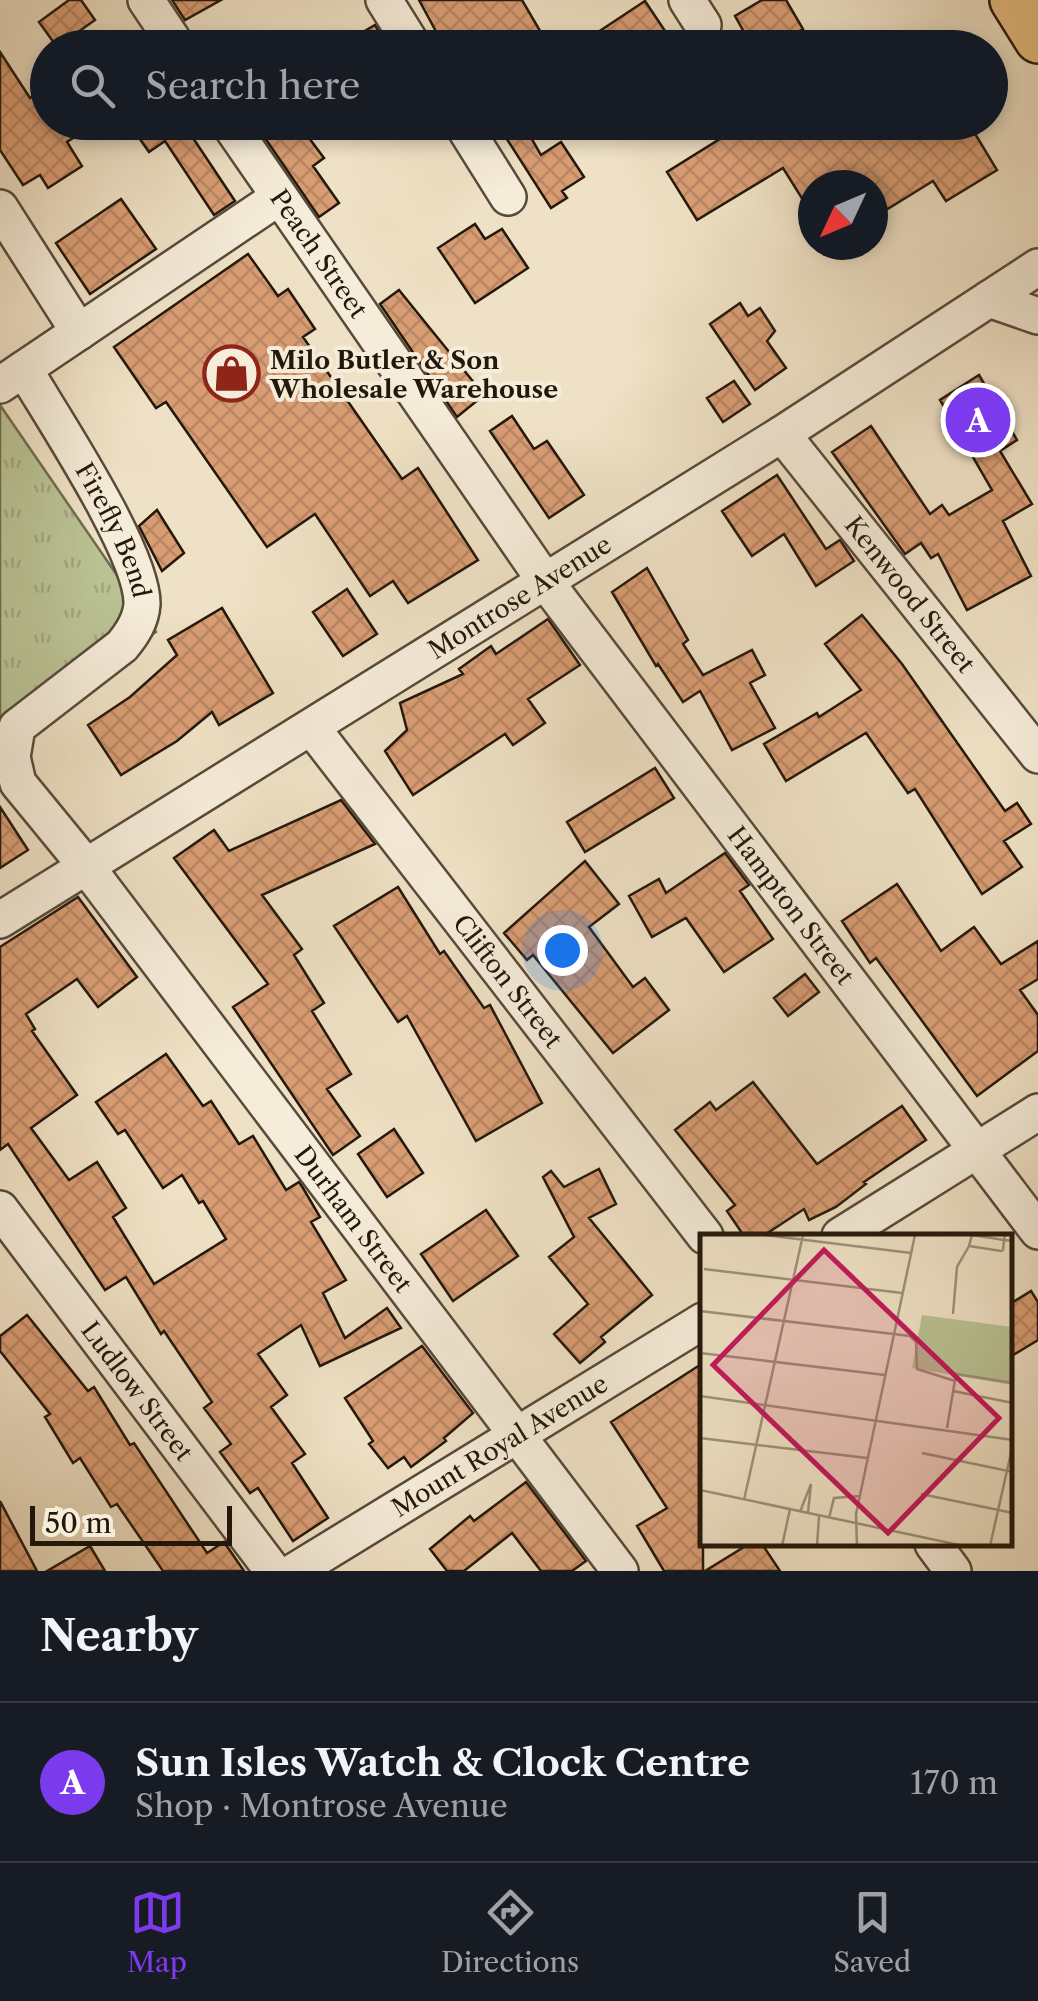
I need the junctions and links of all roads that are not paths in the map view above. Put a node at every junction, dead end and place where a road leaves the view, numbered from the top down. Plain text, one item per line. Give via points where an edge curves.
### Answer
1 (146, 0) edge
2 (384, 0) edge
3 (1013, 0) edge
4 (166, 30) edge
5 (403, 30) edge
6 (1038, 40) edge
7 (240, 140) edge
8 (472, 140) edge
9 (508, 197) dead end
10 (279, 198) junction
11 (0, 208) edge
12 (1038, 267) edge
13 (989, 299) junction
14 (1038, 316) edge
15 (79, 332) junction
16 (12, 377) edge
17 (782, 434) junction
18 (545, 581) junction
19 (312, 728) junction
20 (1038, 755) edge
21 (86, 866) junction
22 (0, 920) edge
23 (1038, 1112) edge
24 (976, 1150) junction
25 (0, 1209) edge
26 (1038, 1231) edge
27 (703, 1234) edge
28 (843, 1234) edge
29 (700, 1323) edge
30 (519, 1435) junction
31 (934, 1546) edge
32 (273, 1571) edge
33 (295, 1571) edge
34 (620, 1571) edge
35 (953, 1571) edge

1 - 4 street
2 - 5 street
3 - 6 main road
7 - 10 street, Peach Street
8 - 9 street
10 - 15 street, Firefly Bend
10 - 18 street, Peach Street
11 - 15 street
12 - 13 street, Montrose Avenue
13 - 14 street
13 - 17 street, Montrose Avenue
15 - 16 street, Firefly Bend
16 - 21 street, Firefly Bend via 100,499 132,564 142,604 122,646 17,727 12,757 18,784
17 - 18 street, Montrose Avenue
17 - 20 street, Kenwood Street
18 - 19 street, Montrose Avenue
18 - 24 street, Hampton Street
19 - 21 street, Montrose Avenue
19 - 27 street, Clifton Street
21 - 22 street, Montrose Avenue
21 - 30 street, Durham Street
23 - 24 street
24 - 26 street, Hampton Street
24 - 28 street
25 - 32 street, Ludlow Street
29 - 30 street, Mount Royal Avenue
30 - 33 street, Mount Royal Avenue
30 - 34 street, Durham Street
31 - 35 street

